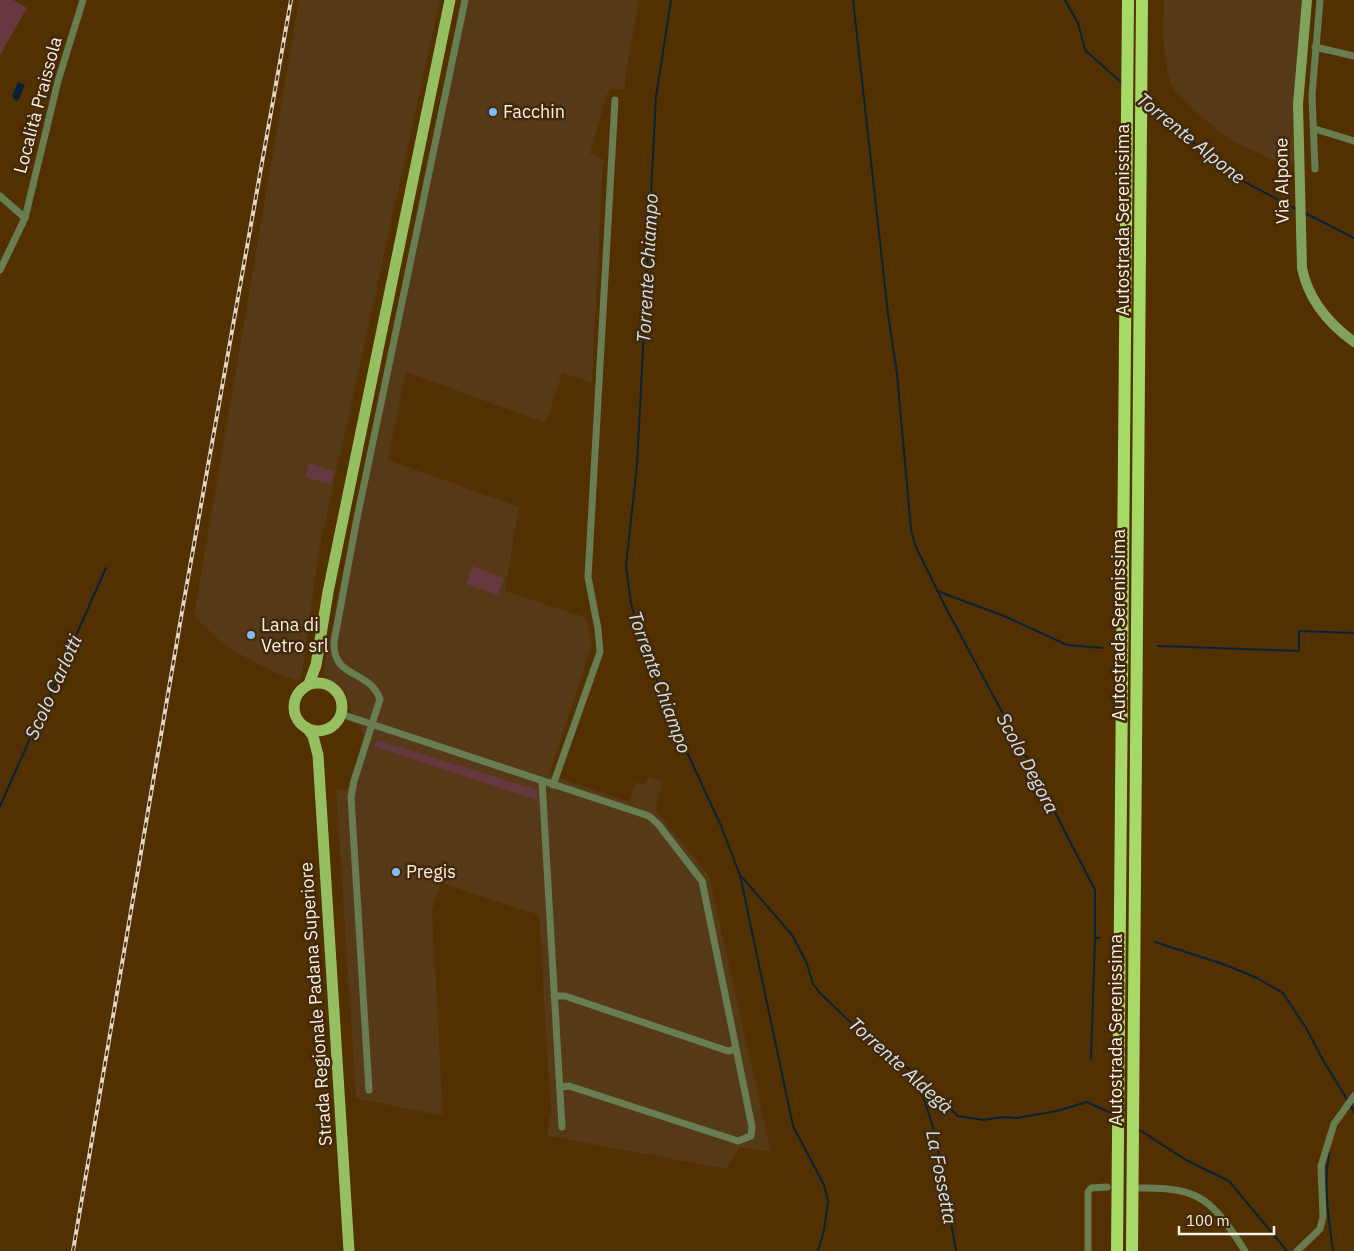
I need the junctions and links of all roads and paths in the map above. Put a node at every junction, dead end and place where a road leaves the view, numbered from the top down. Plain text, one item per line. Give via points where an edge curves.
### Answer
1 (83, 0) edge
2 (450, 0) edge
3 (465, 0) edge
4 (1128, 0) edge
5 (1142, 0) edge
6 (1307, 0) edge
7 (1320, 0) edge
8 (1315, 47) junction
9 (1354, 56) edge
10 (615, 100) dead end
11 (1315, 129) junction
12 (1354, 141) edge
13 (1315, 169) dead end
14 (0, 196) edge
15 (25, 218) junction
16 (0, 270) edge
17 (1354, 342) edge
18 (319, 646) junction
19 (325, 683) junction
20 (309, 684) junction
21 (340, 714) junction
22 (373, 725) junction
23 (330, 727) junction
24 (307, 728) junction
25 (318, 755) junction
26 (542, 781) junction
27 (553, 785) junction
28 (554, 996) junction
29 (736, 1049) junction
30 (560, 1086) junction
31 (369, 1090) dead end
32 (1353, 1097) edge
33 (562, 1127) dead end
34 (1107, 1187) dead end
35 (1139, 1188) dead end
36 (349, 1251) edge
37 (1088, 1251) edge
38 (1117, 1251) edge
39 (1132, 1251) edge
40 (1245, 1251) edge
41 (1297, 1251) edge

1 - 15 street, Località Praissola via 58,81
2 - 18 main road
3 - 22 street via 334,642 334,654 339,664 375,687 380,699
4 - 38 highway, Autostrada Serenissima
5 - 39 highway, Autostrada Serenissima
6 - 17 main road, Via Alpone via 1298,104 1302,268 1309,292 1327,318
7 - 8 street
8 - 9 street
8 - 11 street via 1312,95
10 - 27 street via 588,577 600,652
11 - 12 street
11 - 13 street
14 - 15 street
15 - 16 street, Località Praissola
18 - 19 main road via 318,669
18 - 20 main road
19 - 20 main road
19 - 21 main road via 340,699
20 - 24 main road via 294,701 296,717
21 - 22 street
21 - 23 main road
22 - 26 street
22 - 31 street via 351,797
23 - 24 main road via 318,731
23 - 25 main road, Strada Regionale Padana Superiore via 321,736
24 - 25 main road, Strada Regionale Padana Superiore via 313,736
25 - 36 main road, Strada Regionale Padana Superiore
26 - 27 street
26 - 28 street
27 - 29 street via 650,816 702,881
28 - 29 street via 565,996 728,1051
28 - 30 street
29 - 30 street via 752,1127 751,1136 738,1140 569,1086
30 - 33 street
32 - 41 street via 1334,1124 1321,1166 1323,1217 1320,1229
34 - 37 street via 1091,1188 1088,1192
35 - 40 street via 1177,1189 1200,1198 1226,1222

